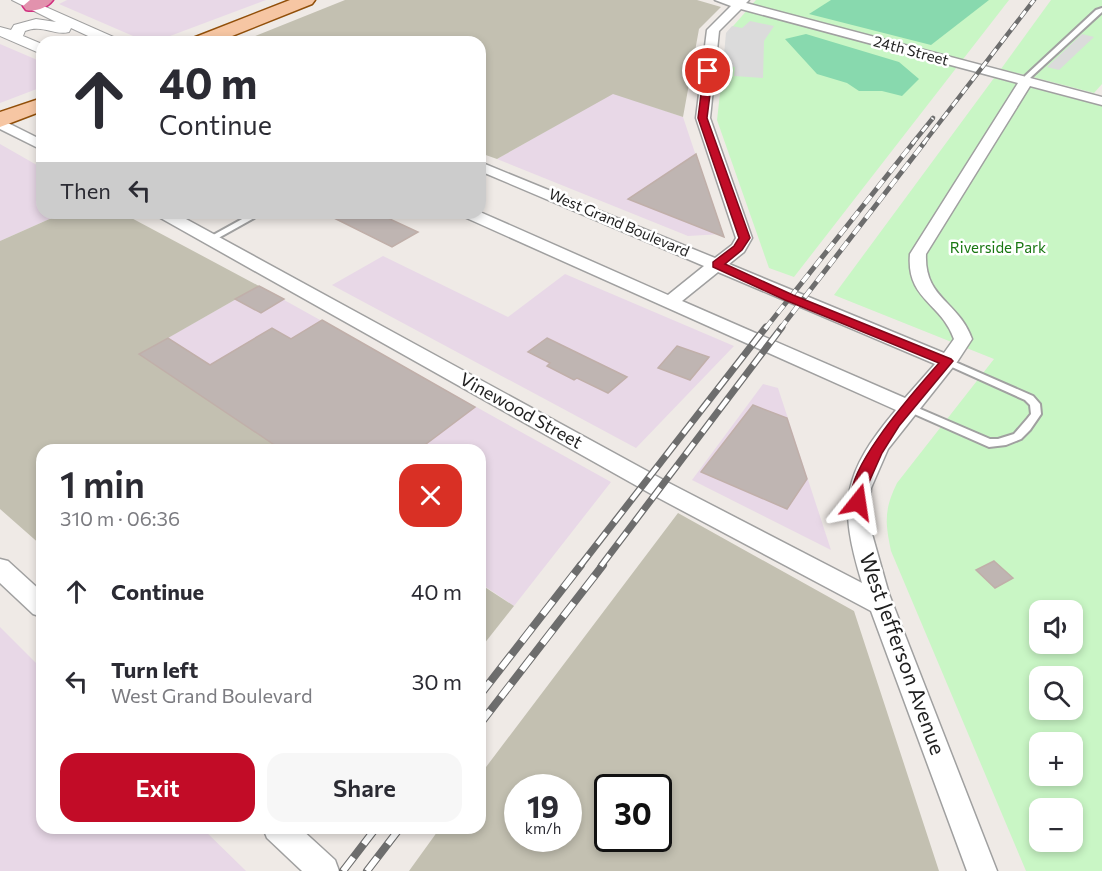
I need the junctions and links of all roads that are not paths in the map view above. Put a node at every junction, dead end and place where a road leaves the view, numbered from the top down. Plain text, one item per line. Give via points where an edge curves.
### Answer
1 (306, 0) edge
2 (721, 0) edge
3 (29, 2) edge
4 (741, 2) edge
5 (1102, 10) edge
6 (11, 15) dead end
7 (0, 30) edge
8 (79, 36) edge
9 (100, 36) edge
10 (215, 36) edge
11 (15, 37) junction
12 (36, 47) edge
13 (1026, 81) junction
14 (1102, 101) edge
15 (36, 107) edge
16 (0, 122) edge
17 (36, 143) edge
18 (486, 168) edge
19 (174, 219) edge
20 (248, 219) edge
21 (482, 219) edge
22 (210, 239) junction
23 (717, 264) junction
24 (670, 302) junction
25 (946, 361) junction
26 (908, 407) junction
27 (0, 568) edge
28 (36, 601) edge
29 (882, 605) junction
30 (284, 834) edge
31 (324, 871) edge
32 (982, 871) edge

1 - 10 main road
2 - 4 street, 24th Street
3 - 6 street
3 - 9 street
4 - 13 street, 24th Street
4 - 23 street via 713,30 703,118 744,238 738,248
5 - 13 lane
7 - 11 street
8 - 11 street via 47,24 22,27
11 - 12 street
13 - 14 street, 24th Street
13 - 25 street via 918,254 916,274 920,283 962,330 963,339
15 - 16 main road
16 - 17 street
18 - 23 street, West Grand Boulevard
19 - 22 street, Vinewood Street
20 - 22 lane
21 - 24 street
22 - 29 street, Vinewood Street via 661,489
23 - 24 street
23 - 25 street, West Grand Boulevard
24 - 26 street
25 - 26 street, West Jefferson Avenue
25 - 26 lane via 1029,398 1035,404 1036,414 1022,436 1004,443 989,443
26 - 29 street, West Jefferson Avenue via 875,452 859,489 857,516
27 - 28 street
29 - 32 street, West Jefferson Avenue
30 - 31 street

